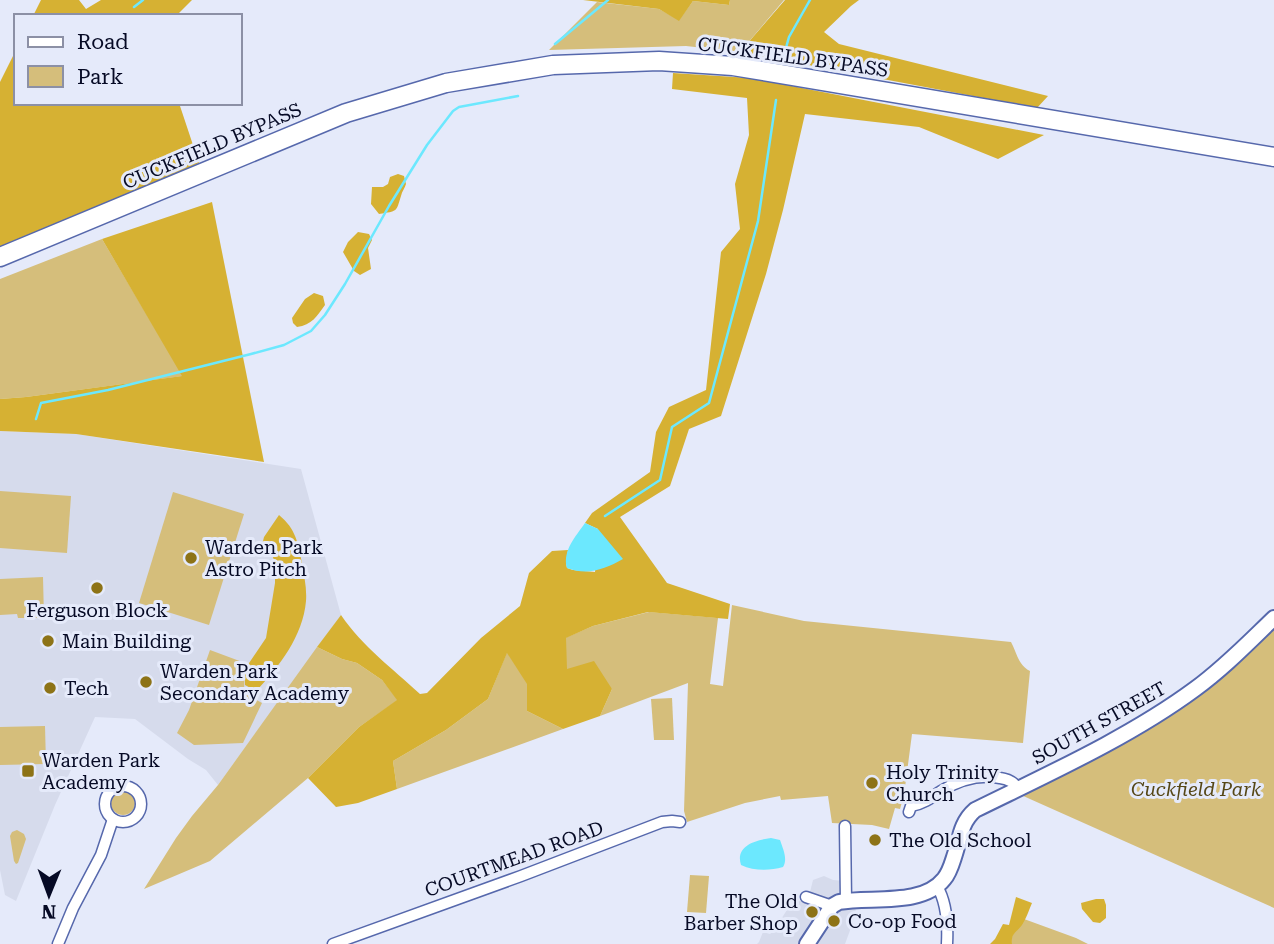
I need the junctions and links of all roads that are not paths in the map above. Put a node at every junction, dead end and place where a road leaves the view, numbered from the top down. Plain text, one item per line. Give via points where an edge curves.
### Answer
1 (1274, 157) edge
2 (0, 257) edge
3 (1274, 618) edge
4 (1019, 789) junction
5 (909, 812) dead end
6 (113, 819) dead end
7 (680, 822) dead end
8 (845, 826) dead end
9 (937, 886) junction
10 (806, 897) dead end
11 (839, 903) junction
12 (363, 939) edge
13 (58, 944) edge
14 (333, 944) edge
15 (807, 944) edge
16 (947, 944) edge

1 - 2 highway, CUCKFIELD BYPASS via 733,66 659,61 553,65 446,83 346,113
3 - 4 main road, SOUTH STREET via 1198,688 1166,710
4 - 5 street via 1006,779 975,778 911,806
4 - 9 main road, SOUTH STREET via 969,815 949,872
6 - 13 street
7 - 12 street, COURTMEAD ROAD via 662,822
8 - 11 street
9 - 11 main road via 910,896
9 - 16 street via 943,897
10 - 11 street
11 - 15 main road
12 - 14 street, COURTMEAD ROAD

